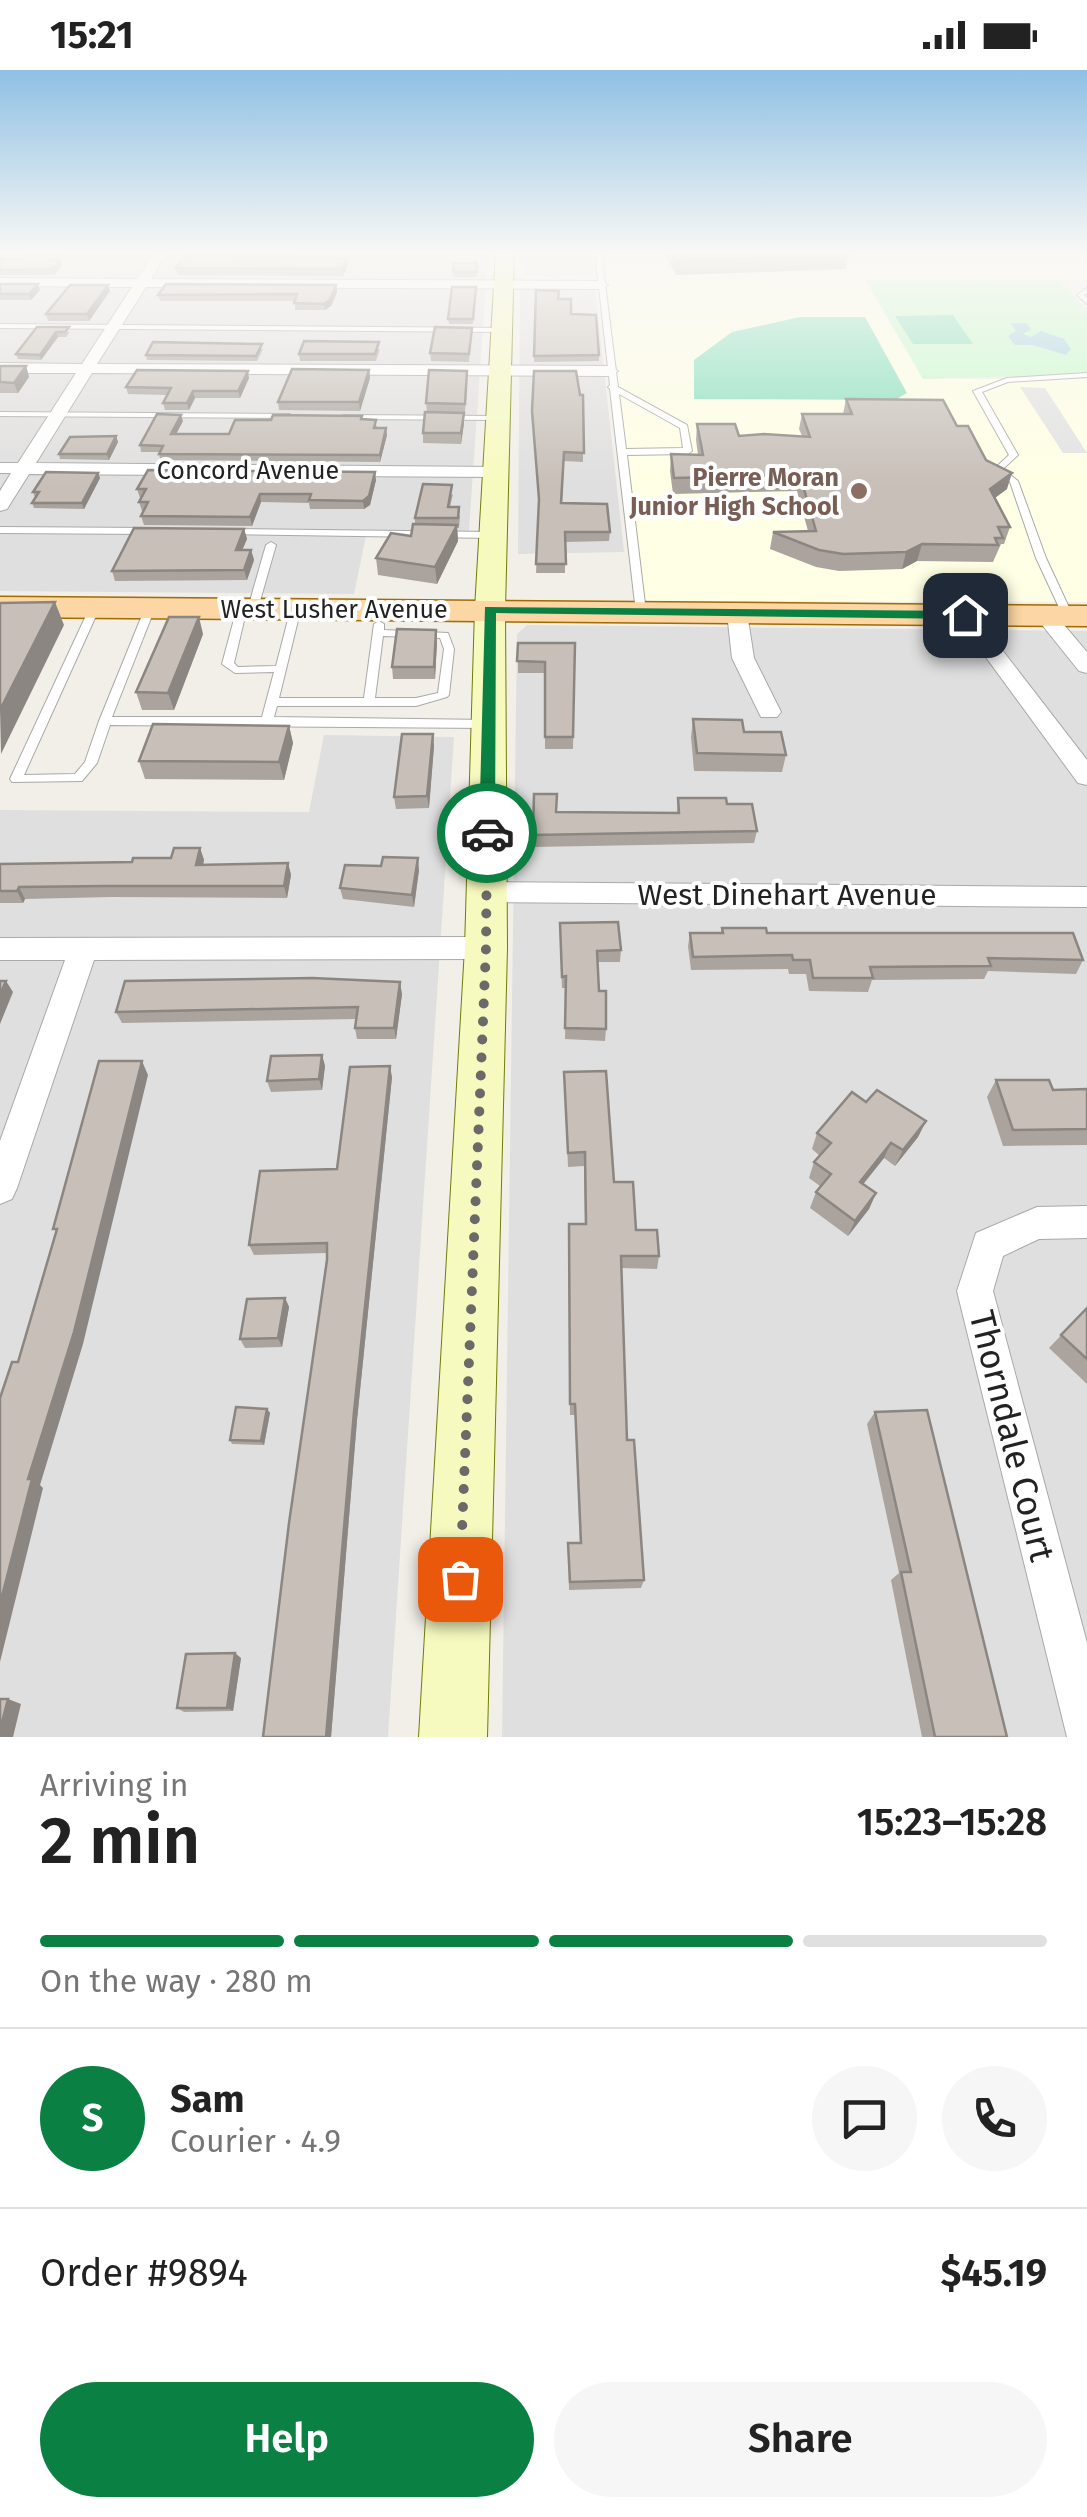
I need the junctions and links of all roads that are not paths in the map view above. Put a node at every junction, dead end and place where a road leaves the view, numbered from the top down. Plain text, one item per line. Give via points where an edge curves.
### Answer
1 (112, 330) edge
2 (475, 330) edge
3 (502, 330) joint
4 (607, 330) edge
5 (0, 368) edge
6 (88, 369) junction
7 (500, 371) junction
8 (1087, 376) edge
9 (612, 379) junction
10 (0, 414) edge
11 (58, 414) junction
12 (307, 416) edge
13 (326, 417) edge
14 (498, 418) junction
15 (622, 452) junction
16 (0, 468) edge
17 (23, 468) junction
18 (497, 472) junction
19 (0, 504) edge
20 (0, 530) edge
21 (162, 531) edge
22 (220, 532) edge
23 (494, 535) junction
24 (271, 544) dead end
25 (0, 607) edge
26 (96, 607) junction
27 (150, 608) junction
28 (247, 608) junction
29 (296, 608) junction
30 (490, 610) junction
31 (641, 612) junction
32 (737, 613) junction
33 (965, 615) junction
34 (1067, 616) edge
35 (380, 621) junction
36 (1087, 666) edge
37 (281, 669) junction
38 (271, 702) junction
39 (369, 702) junction
40 (768, 712) dead end
41 (105, 721) junction
42 (267, 721) junction
43 (488, 724) junction
44 (1087, 777) edge
45 (0, 778) edge
46 (16, 779) junction
47 (486, 892) junction
48 (1087, 897) edge
49 (84, 948) junction
50 (486, 948) junction
51 (0, 949) edge
52 (0, 1188) edge
53 (1087, 1222) edge
54 (1087, 1729) edge
55 (454, 1737) edge

1 - 6 street
2 - 3 lane
3 - 7 main road
4 - 9 lane
5 - 6 street
6 - 7 street
6 - 11 street
7 - 9 street
7 - 14 main road
8 - 34 lane via 1008,380 977,391 1014,455 998,469 1014,482
9 - 15 lane
9 - 15 lane via 684,427 688,451
10 - 11 lane
11 - 12 lane
11 - 17 street
13 - 14 lane
14 - 18 main road
15 - 31 lane
16 - 17 street, Concord Avenue
17 - 18 street, Concord Avenue
17 - 19 street
18 - 23 main road
20 - 21 lane
22 - 23 lane
23 - 30 main road
24 - 28 lane
25 - 26 main road, West Lusher Avenue
26 - 27 main road, West Lusher Avenue
26 - 46 lane
27 - 28 main road, West Lusher Avenue
27 - 41 lane
28 - 29 main road, West Lusher Avenue
28 - 37 lane via 228,664 236,670
29 - 35 main road, West Lusher Avenue
29 - 37 lane
30 - 31 main road, West Lusher Avenue
30 - 35 main road, West Lusher Avenue
30 - 43 main road
31 - 32 main road, West Lusher Avenue
32 - 33 main road, West Lusher Avenue
32 - 40 street via 743,658
33 - 34 main road, West Lusher Avenue
33 - 44 street
34 - 36 street
35 - 39 lane
35 - 39 lane via 444,635 444,690 432,699
37 - 38 lane
38 - 39 lane
38 - 42 lane
41 - 42 lane
41 - 46 lane via 91,763 78,778
42 - 43 lane
43 - 47 main road
45 - 46 lane
47 - 48 street, West Dinehart Avenue
47 - 50 main road
49 - 50 street
49 - 51 street
49 - 52 street
50 - 55 main road
53 - 54 street, Thorndale Court via 1037,1223 988,1245 975,1291

